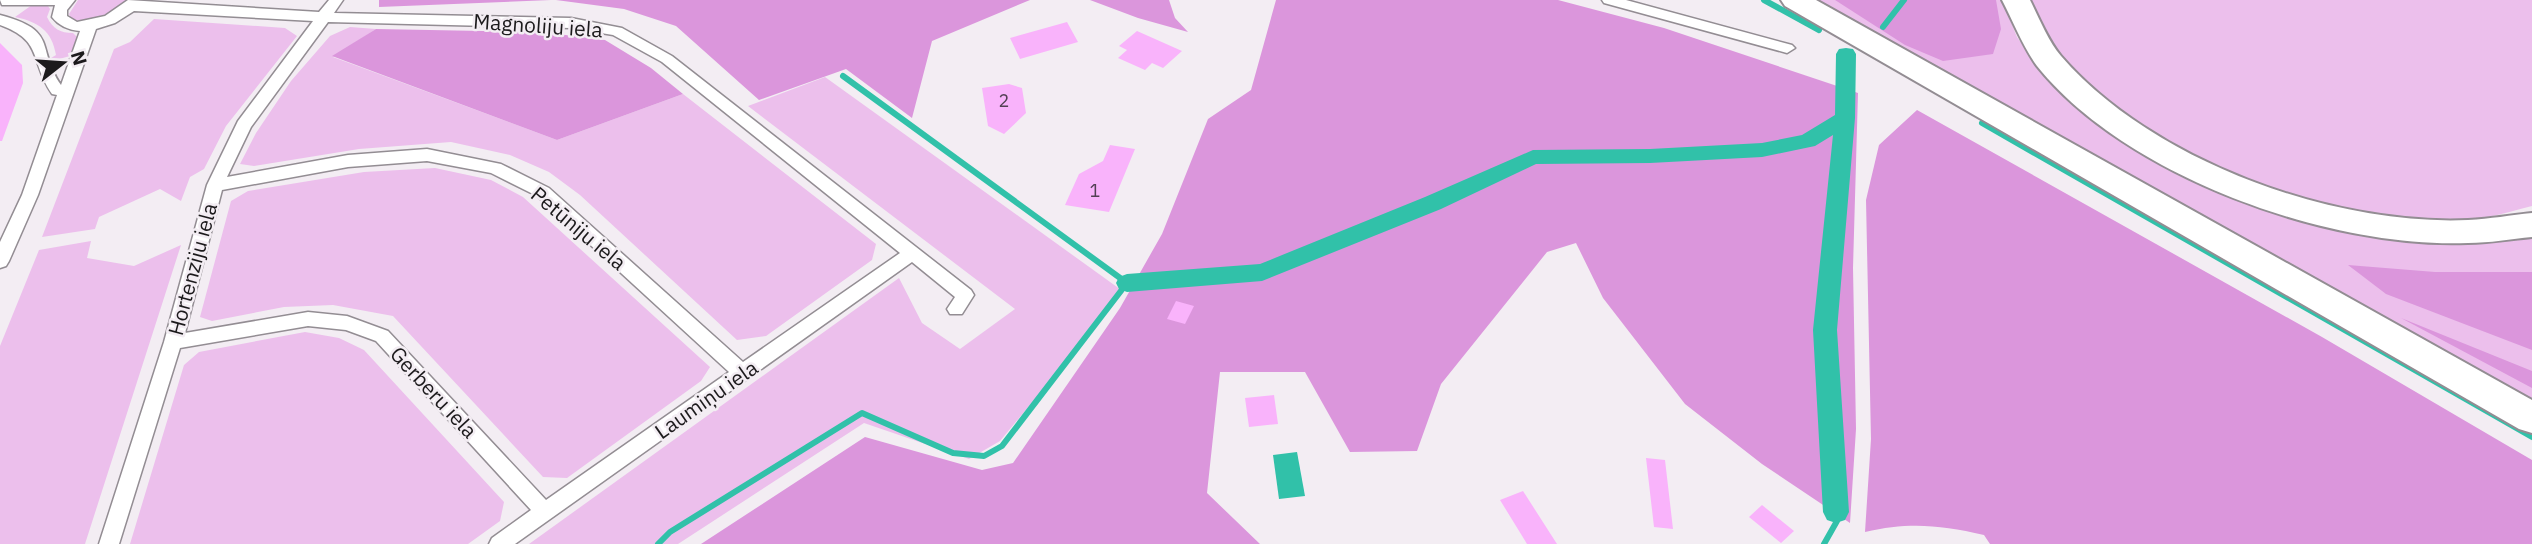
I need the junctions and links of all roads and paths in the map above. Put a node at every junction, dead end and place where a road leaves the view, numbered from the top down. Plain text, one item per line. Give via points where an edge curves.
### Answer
1 (2, 0) edge
2 (68, 0) edge
3 (335, 0) edge
4 (1609, 0) edge
5 (1795, 0) edge
6 (2016, 0) edge
7 (133, 3) edge
8 (323, 18) junction
9 (0, 20) edge
10 (90, 25) junction
11 (1787, 48) dead end
12 (69, 90) junction
13 (215, 185) junction
14 (19, 220) junction
15 (0, 223) edge
16 (2532, 225) edge
17 (912, 253) junction
18 (0, 261) edge
19 (956, 309) dead end
20 (173, 342) junction
21 (742, 373) junction
22 (2532, 418) edge
23 (545, 512) junction
24 (108, 544) edge
25 (499, 544) edge

1 - 2 street
2 - 10 street via 59,18 64,23
3 - 8 street, Hortenziju iela
4 - 11 street
5 - 22 highway
6 - 16 highway via 2038,47 2078,92 2132,133 2225,183 2285,206 2369,225 2455,233
7 - 8 street, Magnoliju iela
7 - 10 street via 106,21
8 - 13 street, Hortenziju iela via 244,125
8 - 17 street, Magnoliju iela via 571,23 617,31 667,59
9 - 12 street via 26,28 36,37 51,84 57,90
10 - 12 street
12 - 14 street
13 - 20 street, Hortenziju iela
13 - 21 street, Petūniju iela via 348,161 427,155 495,167 543,192
14 - 15 street
14 - 18 street
17 - 19 street, Magnoliju iela via 965,295
17 - 21 street, Laumiņu iela
20 - 23 street, Gerberu iela via 308,319 347,323 382,336
20 - 24 street, Hortenziju iela
21 - 23 street, Laumiņu iela
23 - 25 street, Laumiņu iela

